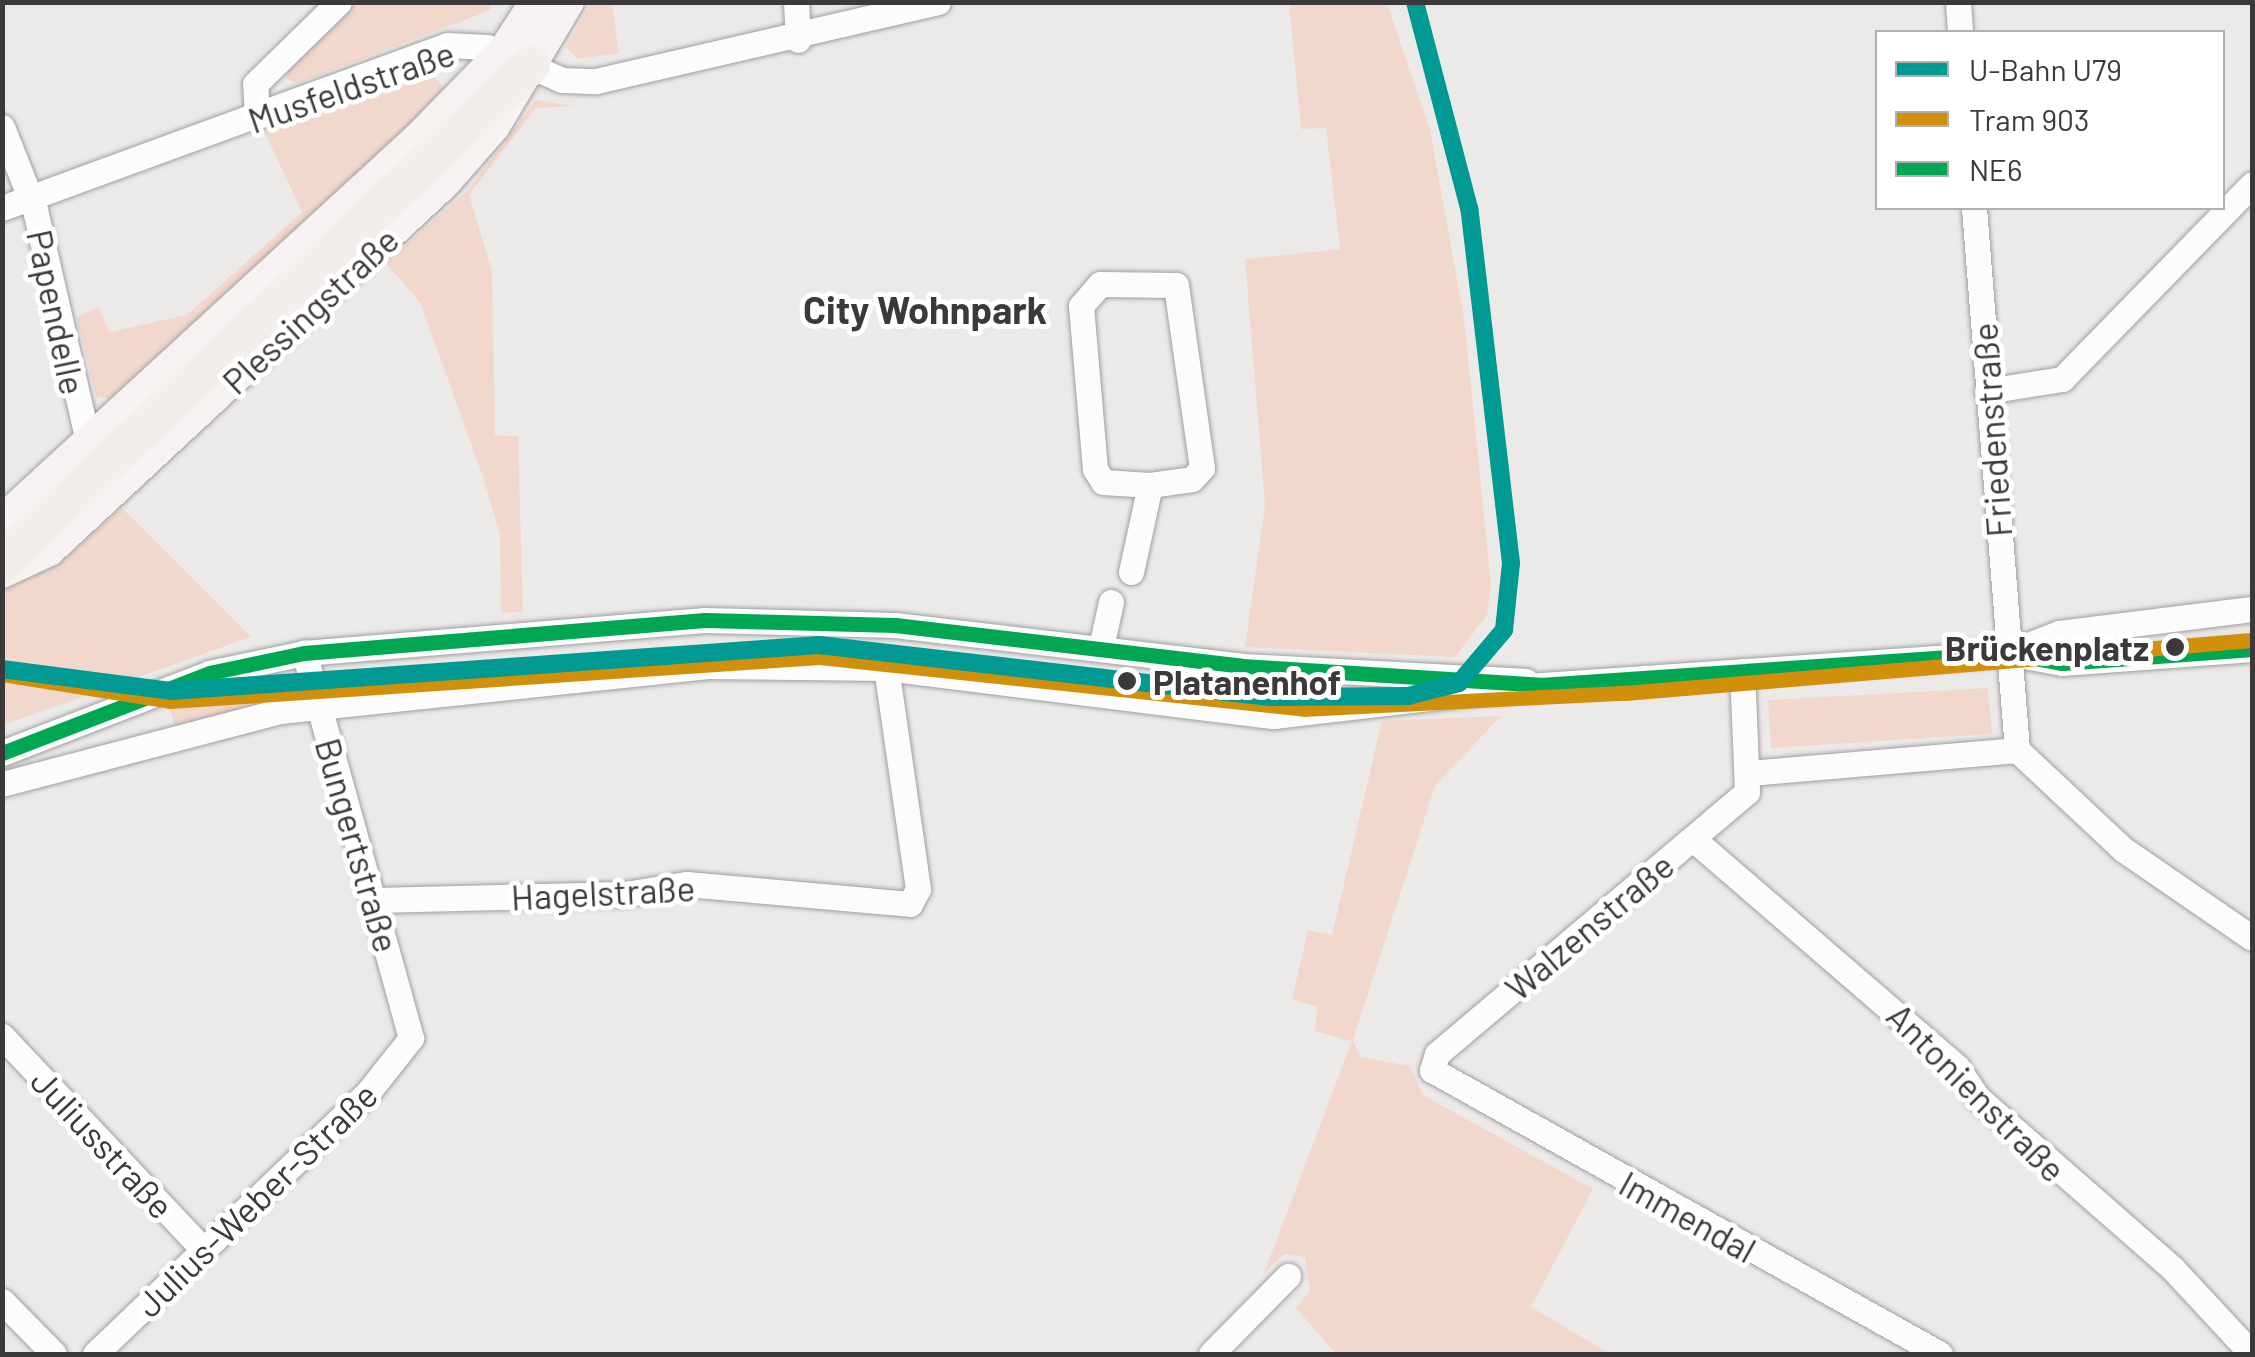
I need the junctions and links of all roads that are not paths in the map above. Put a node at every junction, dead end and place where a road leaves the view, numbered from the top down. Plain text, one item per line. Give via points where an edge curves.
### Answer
1 (339, 2) edge
2 (536, 2) edge
3 (568, 2) edge
4 (796, 2) edge
5 (938, 2) edge
6 (1958, 2) edge
7 (1960, 30) edge
8 (798, 40) junction
9 (518, 58) junction
10 (257, 116) junction
11 (2, 127) edge
12 (2252, 184) edge
13 (31, 198) junction
14 (2, 208) edge
15 (1974, 210) edge
16 (1988, 391) junction
17 (100, 452) junction
18 (1150, 485) junction
19 (2, 521) edge
20 (2, 562) edge
21 (2, 572) edge
22 (1131, 572) dead end
23 (1111, 602) dead end
24 (2252, 609) edge
25 (2252, 632) edge
26 (1101, 647) junction
27 (2252, 649) edge
28 (2226, 650) junction
29 (304, 653) junction
30 (2008, 653) junction
31 (886, 668) junction
32 (1742, 671) junction
33 (1540, 685) junction
34 (318, 705) junction
35 (2017, 750) junction
36 (2, 752) edge
37 (1750, 773) junction
38 (2, 784) edge
39 (1693, 839) junction
40 (375, 900) junction
41 (2252, 938) edge
42 (2, 1036) edge
43 (410, 1038) joint
44 (1436, 1078) joint
45 (204, 1250) junction
46 (1288, 1276) dead end
47 (2, 1301) edge
48 (54, 1354) edge
49 (95, 1354) edge
50 (1212, 1354) edge
51 (1940, 1354) edge
52 (2252, 1354) edge

1 - 10 street via 255,84
2 - 9 main road
3 - 9 main road
4 - 8 street
5 - 8 street, Musfeldstraße
6 - 7 street
8 - 9 street, Musfeldstraße via 596,81 562,80
9 - 10 street, Musfeldstraße via 448,45
9 - 17 main road, Plessingstraße
9 - 17 highway, Plessingstraße via 477,114
9 - 21 main road, Plessingstraße via 494,126 375,250 49,550
10 - 13 street, Musfeldstraße
11 - 13 street, Papendelle
12 - 16 street via 2062,379
13 - 14 street, Musfeldstraße
13 - 17 street, Papendelle
15 - 16 street, Friedenstraße
16 - 30 street, Friedenstraße
17 - 19 main road, Plessingstraße
17 - 20 highway, Plessingstraße
18 - 18 street via 1192,479 1202,468 1181,294 1164,281 1100,284 1081,306 1095,470 1103,482
18 - 22 street
23 - 26 street
24 - 30 street via 2059,633
25 - 28 street
26 - 29 street via 895,625 704,620
26 - 33 street
27 - 28 street
28 - 30 street via 2062,663
29 - 34 street, Bungertstraße
29 - 36 street via 183,682
30 - 32 street
30 - 35 street
31 - 33 street via 1236,716
31 - 34 street via 706,666
31 - 40 street, Hagelstraße via 918,889 910,904 890,909 688,884 625,894
32 - 33 street
32 - 37 street
34 - 38 street
34 - 40 street, Bungertstraße
35 - 37 street
35 - 41 street via 2124,850
37 - 39 street, Walzenstraße via 1747,792
39 - 44 street, Walzenstraße via 1437,1054
39 - 52 street, Antonienstraße via 1943,1054 1978,1098 2174,1270
40 - 43 street, Bungertstraße
42 - 45 street, Juliusstraße
43 - 45 street, Julius-Weber-Straße via 405,1054
44 - 51 street, Immendal
45 - 49 street, Julius-Weber-Straße
46 - 50 street
47 - 48 street

